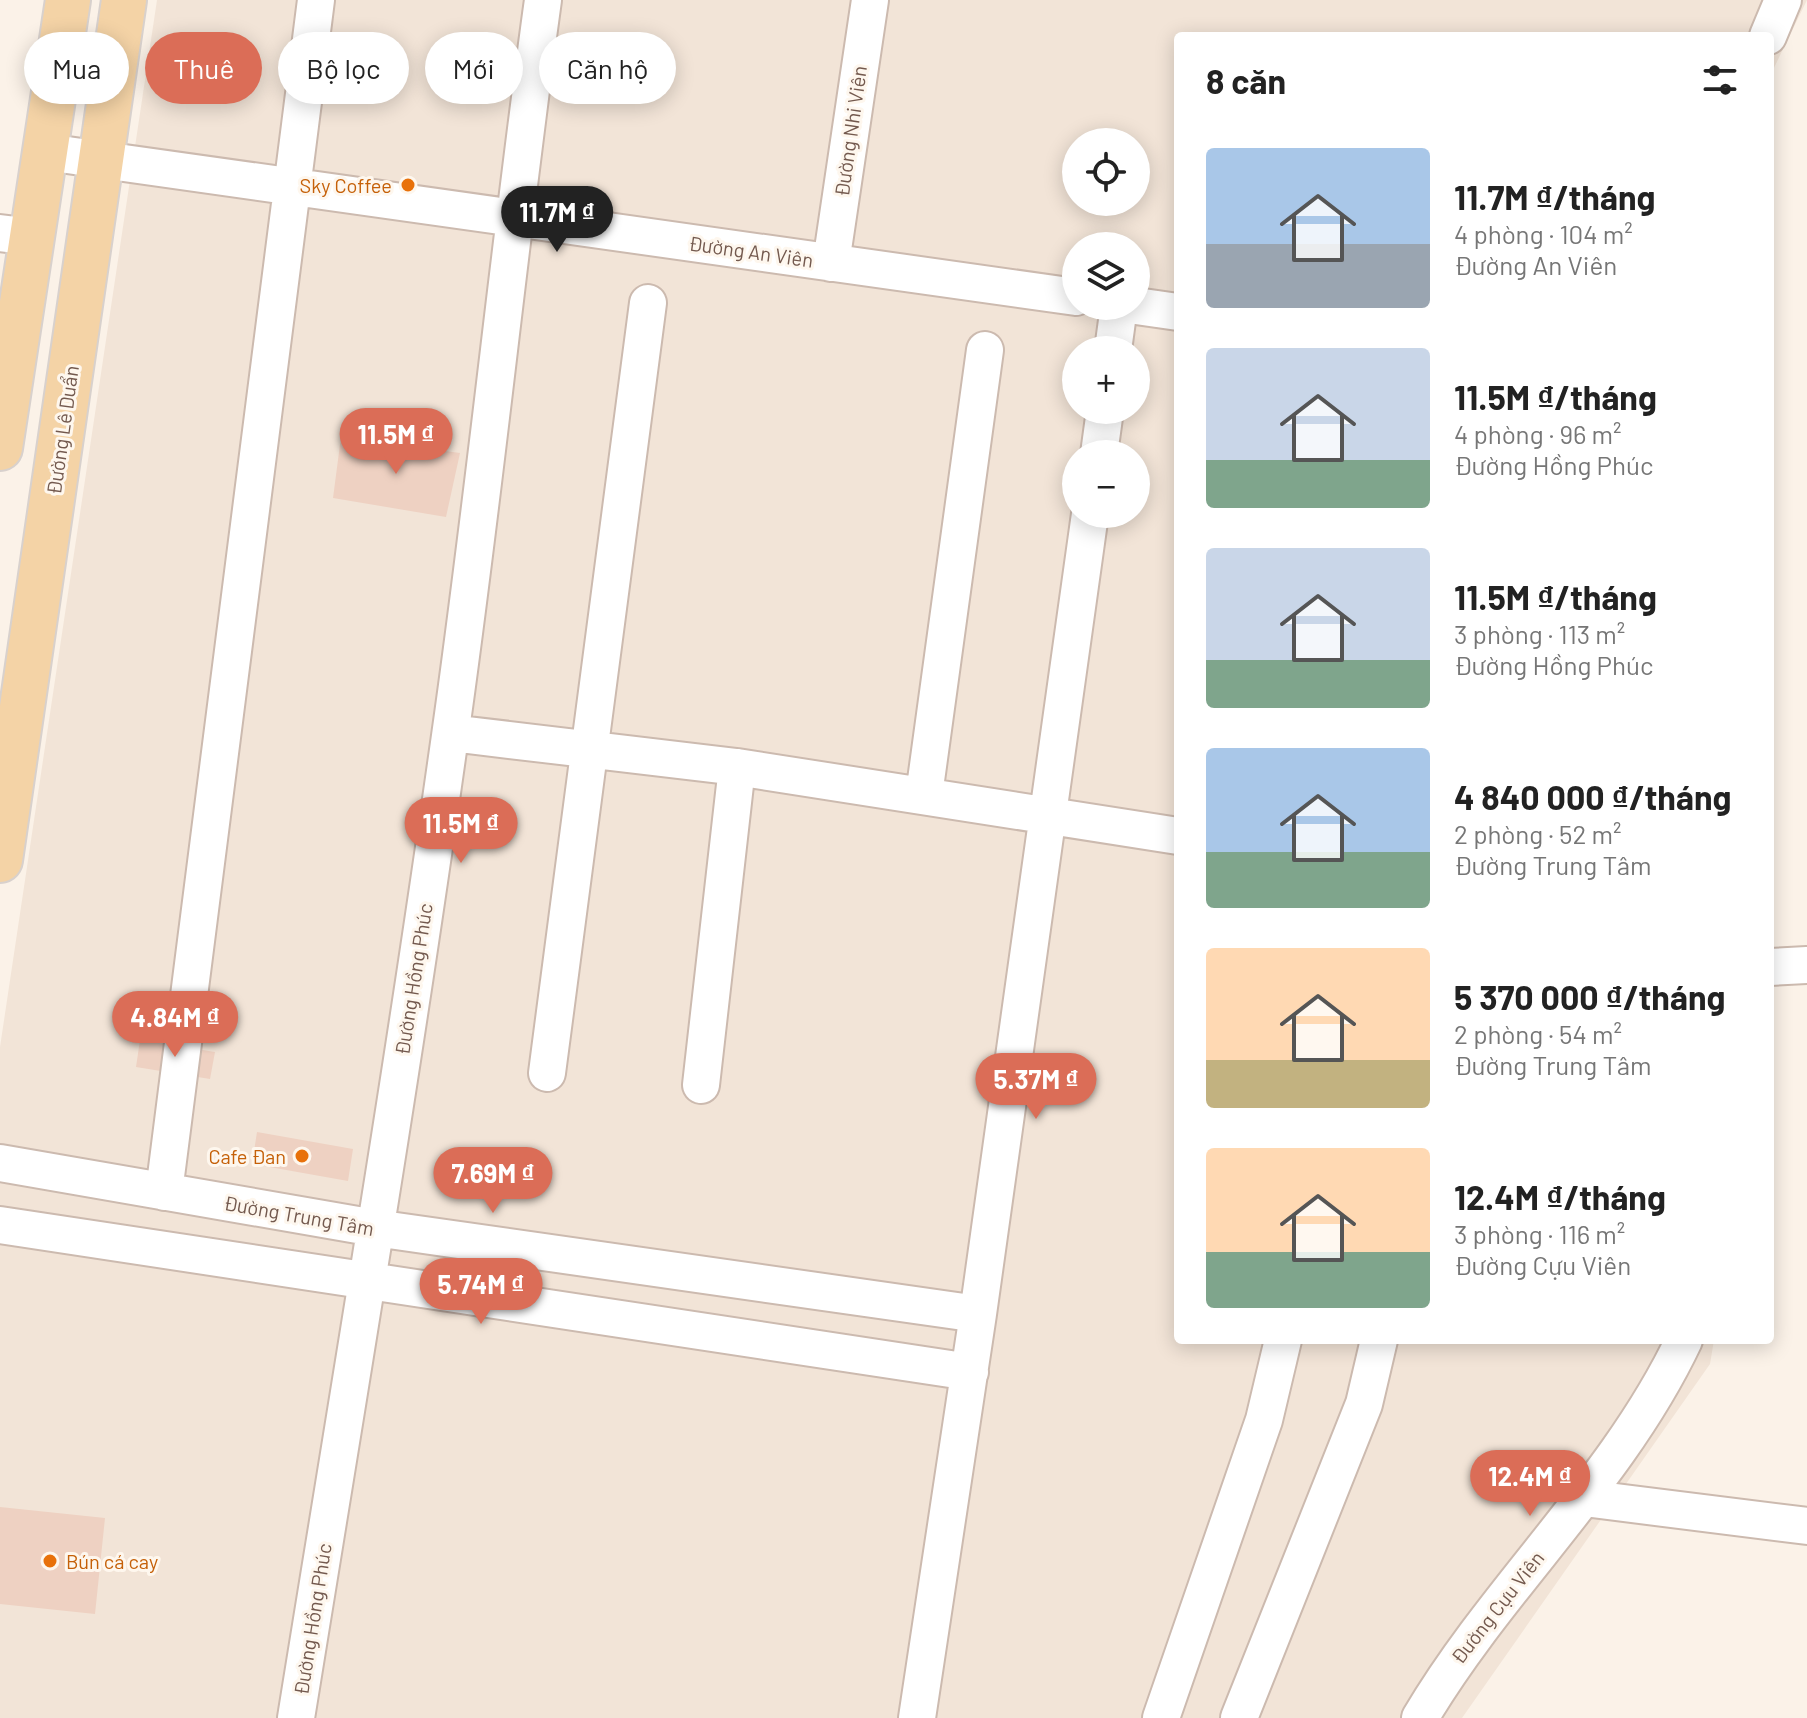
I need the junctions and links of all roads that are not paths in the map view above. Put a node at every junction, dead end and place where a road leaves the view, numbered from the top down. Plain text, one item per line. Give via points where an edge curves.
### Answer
1 (68, 0) edge
2 (124, 0) edge
3 (316, 0) edge
4 (543, 0) edge
5 (870, 0) edge
6 (1783, 0) edge
7 (1770, 32) edge
8 (46, 152) junction
9 (100, 160) junction
10 (289, 187) junction
11 (513, 218) junction
12 (16, 235) edge
13 (831, 263) junction
14 (1062, 295) edge
15 (648, 303) dead end
16 (1150, 308) edge
17 (1174, 311) edge
18 (985, 350) dead end
19 (0, 448) edge
20 (1088, 528) edge
21 (451, 733) junction
22 (591, 750) junction
23 (737, 767) junction
24 (924, 795) junction
25 (1048, 816) junction
26 (1174, 835) edge
27 (0, 860) edge
28 (1807, 965) edge
29 (1774, 967) edge
30 (547, 1073) dead end
31 (701, 1085) dead end
32 (0, 1163) edge
33 (164, 1192) junction
34 (0, 1225) edge
35 (375, 1228) junction
36 (367, 1279) junction
37 (978, 1314) junction
38 (1282, 1344) edge
39 (1378, 1344) edge
40 (1682, 1344) edge
41 (970, 1372) junction
42 (1584, 1498) junction
43 (1807, 1526) edge
44 (296, 1718) edge
45 (917, 1718) edge
46 (1161, 1718) edge
47 (1239, 1718) edge
48 (1420, 1718) edge

1 - 8 main road
2 - 9 main road, Đường Lê Duẩn
3 - 10 street
4 - 11 street, Đường Hồng Phúc
5 - 13 street, Đường Nhi Viên
6 - 7 street
8 - 9 street, Đường An Viên
8 - 12 main road
9 - 10 street, Đường An Viên
9 - 27 main road, Đường Lê Duẩn
10 - 11 street, Đường An Viên
10 - 33 street
11 - 13 street, Đường An Viên
11 - 21 street, Đường Hồng Phúc
12 - 19 main road
13 - 14 street, Đường An Viên
15 - 22 street
16 - 17 street
18 - 24 street
20 - 25 street
21 - 22 street
21 - 35 street, Đường Hồng Phúc
22 - 23 street
22 - 30 street
23 - 24 street
23 - 31 street
24 - 25 street
25 - 26 street
25 - 37 street
28 - 29 street
32 - 33 street, Đường Trung Tâm
33 - 35 street, Đường Trung Tâm
34 - 36 street
35 - 36 street, Đường Hồng Phúc
35 - 37 street, Đường Trung Tâm
36 - 41 street
36 - 44 street, Đường Hồng Phúc
37 - 41 street
38 - 46 street via 1264,1420
39 - 47 street via 1364,1404
40 - 42 street, Đường Cựu Viên via 1665,1380
41 - 45 street
42 - 43 street
42 - 48 street, Đường Cựu Viên via 1450,1667

